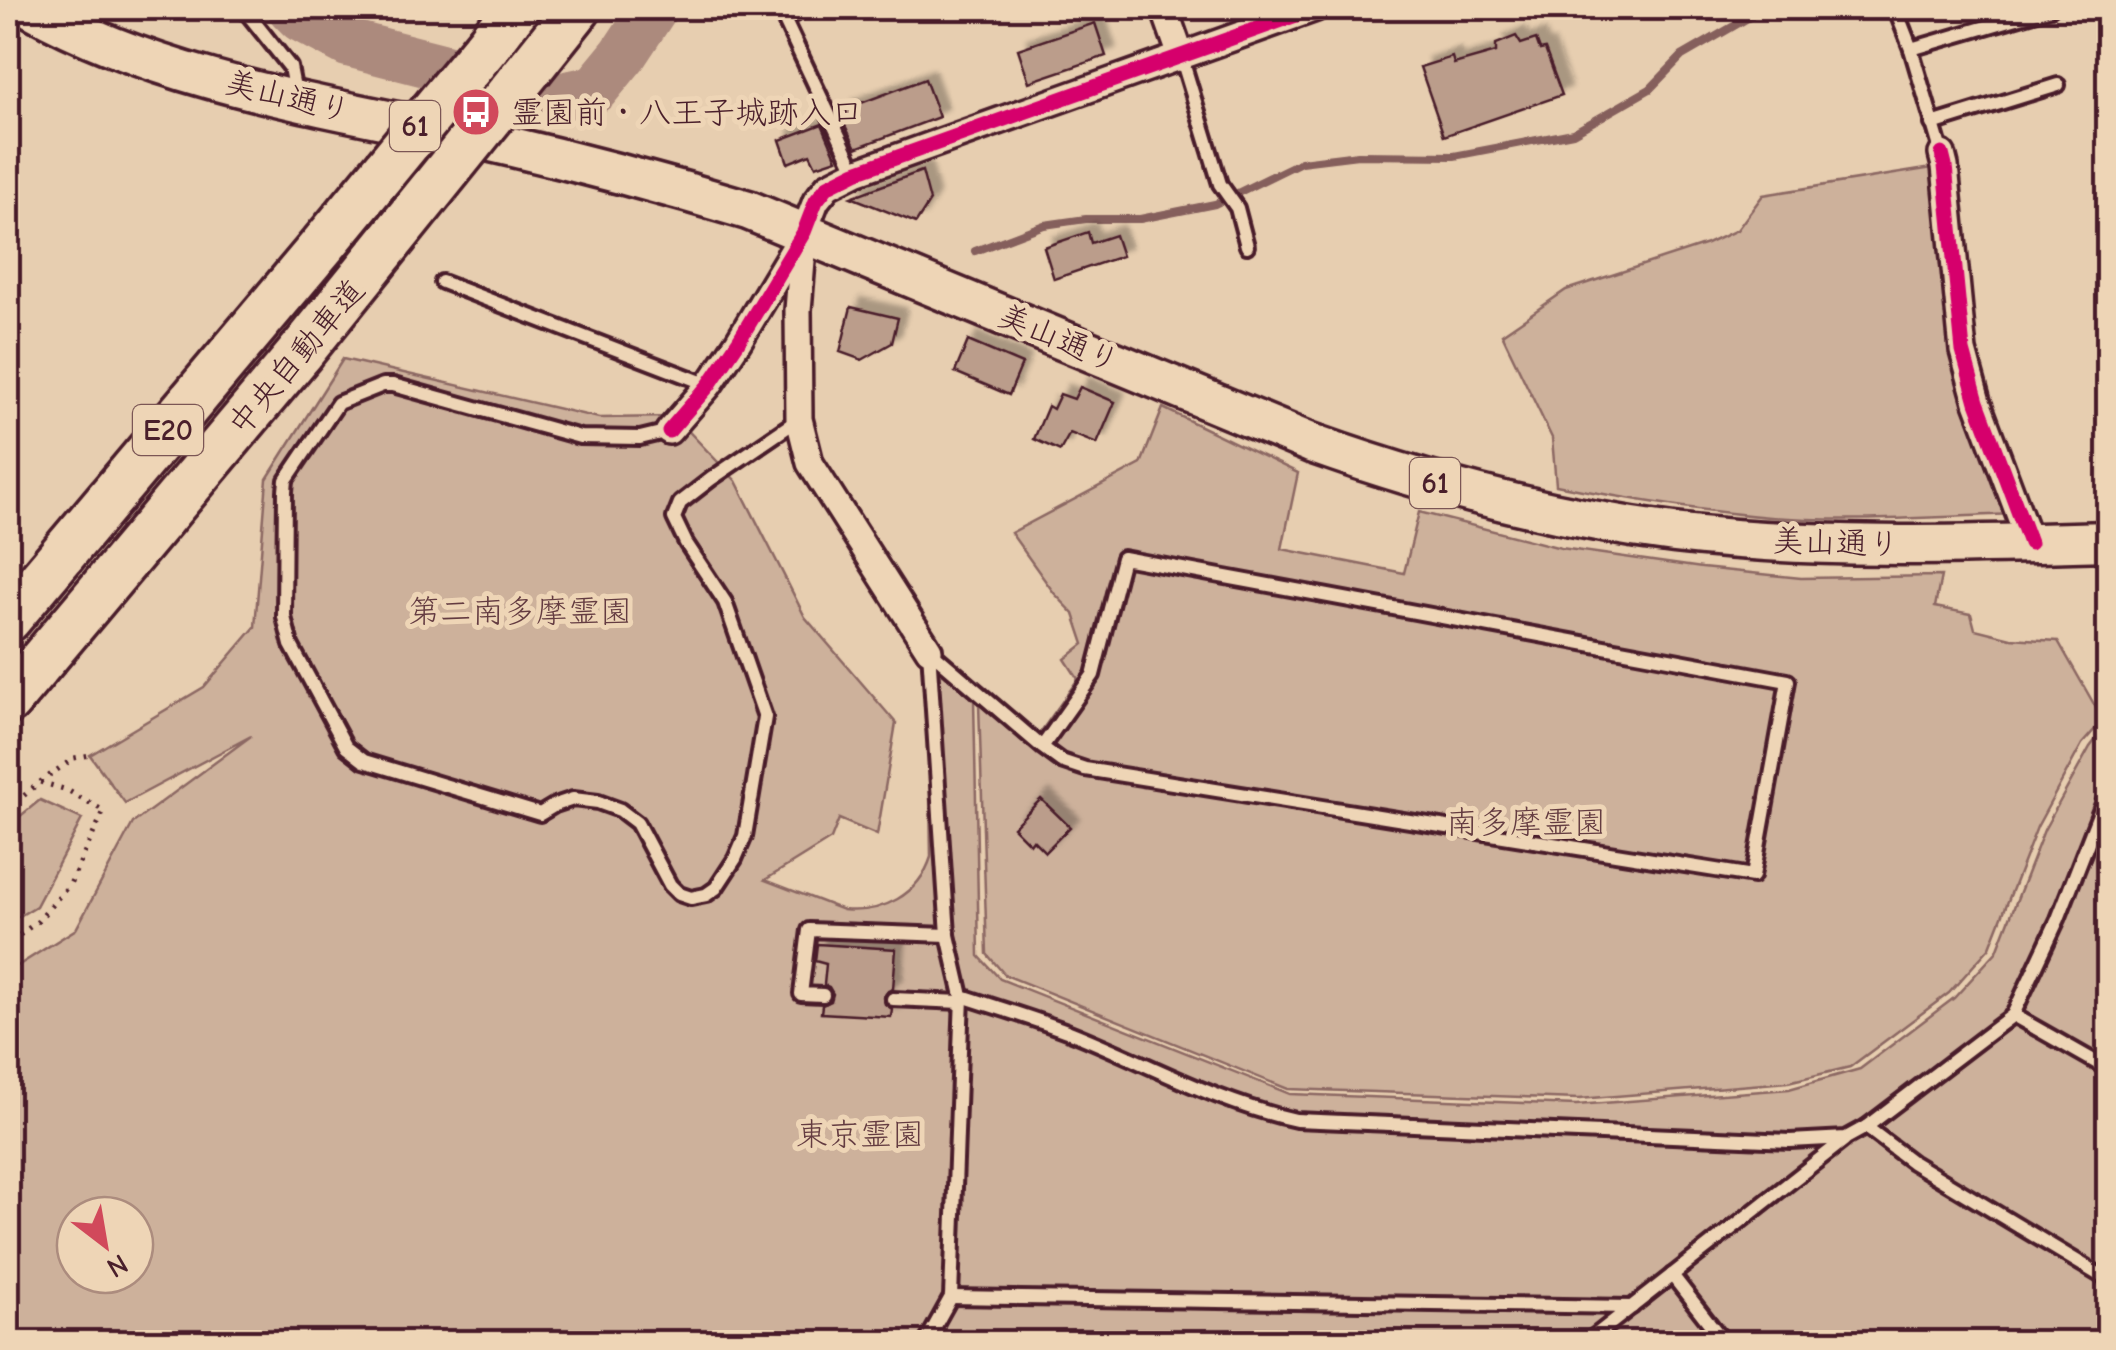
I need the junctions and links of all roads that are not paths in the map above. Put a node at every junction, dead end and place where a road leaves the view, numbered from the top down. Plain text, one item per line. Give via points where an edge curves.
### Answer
1 (31, 8) edge
2 (244, 8) edge
3 (578, 8) edge
4 (808, 8) edge
5 (1164, 8) edge
6 (1316, 8) edge
7 (1895, 8) edge
8 (2051, 8) edge
9 (503, 25) edge
10 (1911, 49) junction
11 (1181, 56) junction
12 (2058, 84) dead end
13 (296, 100) junction
14 (1932, 124) junction
15 (1942, 154) joint
16 (856, 172) junction
17 (804, 232) junction
18 (1247, 246) dead end
19 (442, 282) dead end
20 (708, 385) junction
21 (799, 419) junction
22 (670, 430) joint
23 (2108, 541) edge
24 (2030, 544) junction
25 (8, 619) edge
26 (929, 650) junction
27 (8, 702) edge
28 (1042, 747) junction
29 (2108, 790) edge
30 (948, 935) junction
31 (822, 995) dead end
32 (893, 999) dead end
33 (961, 999) junction
34 (2014, 1015) junction
35 (2108, 1069) edge
36 (1866, 1127) junction
37 (1846, 1138) junction
38 (1672, 1275) junction
39 (2108, 1280) edge
40 (951, 1297) junction
41 (1632, 1307) junction
42 (2108, 1330) edge
43 (926, 1342) edge
44 (1587, 1342) edge
45 (1724, 1342) edge
46 (2093, 1342) edge

1 - 13 main road, 美山通り / 61 via 122,50
2 - 13 lane via 290,67
3 - 27 highway, 中央自動車道 / E20, bridge
4 - 16 lane via 784,19
5 - 11 street
6 - 11 street
7 - 10 lane
8 - 10 lane
9 - 25 highway, 中央自動車道 / E20, bridge
10 - 14 lane
11 - 16 street
11 - 18 lane via 1220,184 1237,208
12 - 14 lane
13 - 17 main road, 美山通り / 61 via 653,181
14 - 15 lane
15 - 24 street via 1963,351
16 - 17 street via 828,186
17 - 20 street
17 - 21 street
17 - 24 main road, 美山通り / 61 via 1311,443 1513,504 1626,526 1756,540
19 - 20 lane
20 - 22 street
21 - 22 lane via 695,491 674,518 725,602 765,717 745,836 716,888 692,898 670,886 637,823 620,810 573,800 540,814 364,761 346,747 296,656 284,617 286,480 338,403 393,385 580,437 640,438
21 - 26 street via 810,462
23 - 24 main road, 美山通り / 61
26 - 28 lane
26 - 30 lane
28 - 28 lane via 1085,769 1754,876 1788,681 1123,558 1093,675
29 - 34 lane
30 - 31 lane via 809,930 801,994
30 - 33 lane
32 - 33 lane
33 - 37 lane via 1070,1032 1206,1092 1296,1120
33 - 40 lane
34 - 35 lane
34 - 36 lane
36 - 37 lane
36 - 39 lane via 1912,1162
37 - 38 lane
38 - 41 lane
38 - 45 lane
40 - 41 lane
40 - 43 lane
41 - 44 lane
42 - 46 lane

